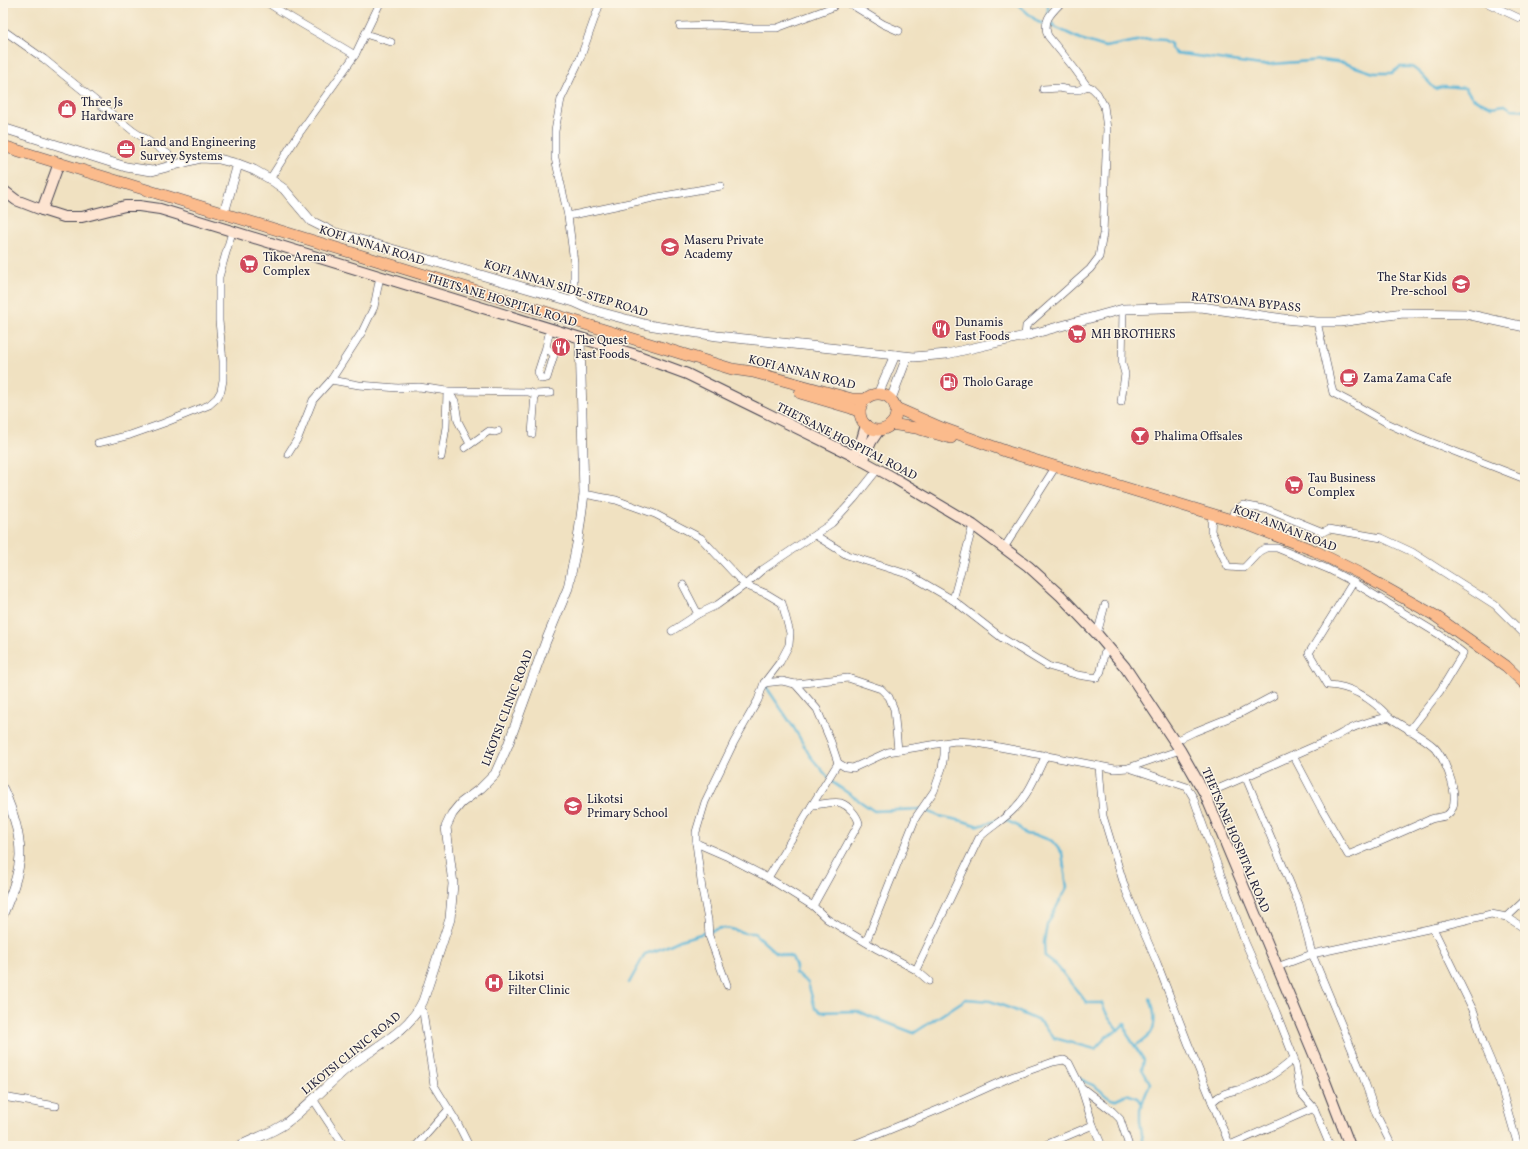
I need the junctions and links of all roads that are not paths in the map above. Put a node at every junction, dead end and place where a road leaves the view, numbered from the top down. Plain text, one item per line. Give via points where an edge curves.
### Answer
1 (268, 3) edge
2 (380, 3) edge
3 (600, 3) edge
4 (834, 3) edge
5 (849, 3) edge
6 (1061, 3) edge
7 (1487, 3) edge
8 (1519, 18) dead end
9 (680, 26) dead end
10 (3, 30) edge
11 (899, 31) dead end
12 (365, 34) junction
13 (391, 42) dead end
14 (355, 56) junction
15 (1087, 86) junction
16 (1043, 88) dead end
17 (3, 128) edge
18 (3, 146) edge
19 (59, 163) junction
20 (238, 164) junction
21 (174, 166) junction
22 (270, 179) junction
23 (720, 186) dead end
24 (3, 190) edge
25 (42, 210) junction
26 (224, 213) junction
27 (568, 216) junction
28 (232, 232) junction
29 (380, 276) junction
30 (574, 302) junction
31 (1123, 309) junction
32 (1317, 322) junction
33 (1525, 327) edge
34 (550, 329) junction
35 (1025, 336) junction
36 (580, 338) junction
37 (546, 347) dead end
38 (895, 355) junction
39 (907, 357) junction
40 (732, 369) junction
41 (331, 380) junction
42 (448, 391) junction
43 (551, 393) dead end
44 (535, 394) junction
45 (878, 394) junction
46 (865, 399) junction
47 (1121, 402) dead end
48 (894, 404) junction
49 (860, 412) junction
50 (891, 424) junction
51 (866, 425) junction
52 (879, 430) junction
53 (498, 431) dead end
54 (532, 434) dead end
55 (98, 443) dead end
56 (1008, 452) junction
57 (288, 454) dead end
58 (441, 457) dead end
59 (858, 459) junction
60 (1056, 466) junction
61 (878, 469) junction
62 (1525, 480) edge
63 (584, 494) junction
64 (1212, 514) junction
65 (1231, 520) junction
66 (973, 525) junction
67 (815, 535) junction
68 (1004, 548) junction
69 (1353, 582) junction
70 (683, 585) dead end
71 (745, 585) junction
72 (953, 600) junction
73 (1105, 605) dead end
74 (698, 614) junction
75 (672, 631) dead end
76 (1097, 634) junction
77 (1525, 635) edge
78 (1110, 649) junction
79 (764, 683) junction
80 (795, 684) junction
81 (1525, 684) edge
82 (1273, 696) dead end
83 (1389, 717) junction
84 (1409, 731) junction
85 (944, 744) junction
86 (1177, 746) junction
87 (898, 750) junction
88 (1046, 755) junction
89 (1293, 755) junction
90 (838, 763) junction
91 (1099, 766) junction
92 (1128, 768) junction
93 (1246, 778) junction
94 (1205, 794) junction
95 (4, 795) edge
96 (812, 805) junction
97 (696, 843) junction
98 (768, 878) junction
99 (1525, 900) edge
100 (813, 906) junction
101 (3, 914) edge
102 (1507, 917) junction
103 (1432, 928) junction
104 (1525, 929) edge
105 (866, 942) junction
106 (1312, 954) junction
107 (1277, 967) junction
108 (916, 970) junction
109 (929, 981) dead end
110 (727, 985) dead end
111 (418, 1011) junction
112 (1294, 1058) junction
113 (1081, 1087) junction
114 (3, 1097) edge
115 (313, 1099) junction
116 (1212, 1102) junction
117 (56, 1106) dead end
118 (1314, 1108) junction
119 (448, 1110) junction
120 (1093, 1125) junction
121 (240, 1146) edge
122 (345, 1146) edge
123 (416, 1146) edge
124 (469, 1146) edge
125 (850, 1146) edge
126 (1043, 1146) edge
127 (1102, 1146) edge
128 (1129, 1146) edge
129 (1230, 1146) edge
130 (1330, 1146) edge
131 (1350, 1146) edge
132 (1392, 1146) edge
133 (1518, 1146) edge

1 - 14 street
2 - 12 street
3 - 27 street via 580,59 562,99 556,121 555,158
4 - 9 street via 833,7 777,28
5 - 11 street
6 - 15 street via 1050,15 1046,30
7 - 8 street
10 - 21 street via 44,59 134,131 168,154
12 - 13 street
12 - 14 street
14 - 22 street
15 - 16 street via 1079,90
15 - 35 street via 1097,93 1104,106 1107,129 1103,234 1099,257 1077,282 1026,326
17 - 21 street, KOFI ANNAN SIDE-STEP ROAD via 126,167 152,171
18 - 19 main road, KOFI ANNAN ROAD
19 - 25 main road
19 - 26 main road, KOFI ANNAN ROAD
20 - 21 street, KOFI ANNAN SIDE-STEP ROAD via 201,158
20 - 22 street, KOFI ANNAN SIDE-STEP ROAD
20 - 26 street
22 - 30 street, KOFI ANNAN SIDE-STEP ROAD via 284,189 312,221 333,232
23 - 27 street
24 - 25 main road, THETSANE HOSPITAL ROAD via 16,200
25 - 28 main road, THETSANE HOSPITAL ROAD via 64,217 82,218 125,206 139,206 160,209
26 - 40 main road, KOFI ANNAN ROAD
27 - 30 street via 574,262
28 - 29 main road, THETSANE HOSPITAL ROAD
28 - 55 street via 220,277 219,321 224,380 217,398 209,405 164,423
29 - 34 main road, THETSANE HOSPITAL ROAD
29 - 41 street via 374,307
30 - 38 street, KOFI ANNAN SIDE-STEP ROAD via 592,310 648,325 717,336
31 - 32 street, RATS'OANA BYPASS via 1201,307
31 - 35 street, RATS'OANA BYPASS
31 - 47 street via 1122,363 1125,374
32 - 33 street, RATS'OANA BYPASS via 1340,322 1403,313 1458,313
32 - 62 street via 1333,393 1415,436
34 - 36 main road, THETSANE HOSPITAL ROAD
34 - 37 street
35 - 39 street, RATS'OANA BYPASS via 947,354
36 - 59 main road, THETSANE HOSPITAL ROAD via 687,374
36 - 63 street, LIKOTSI CLINIC ROAD
38 - 39 street, RATS'OANA BYPASS
38 - 45 street
39 - 48 street
40 - 46 main road, KOFI ANNAN ROAD via 753,372 852,399
40 - 49 main road, KOFI ANNAN ROAD via 750,378
41 - 42 street via 359,385
41 - 57 street via 313,400 298,438
42 - 44 street
42 - 53 street via 455,401 458,421 468,446 489,431
42 - 58 street
43 - 44 street
44 - 54 street
45 - 46 main road
45 - 48 main road via 885,395
46 - 49 main road
48 - 50 main road via 896,414
48 - 56 main road, KOFI ANNAN ROAD via 942,428
49 - 51 main road
50 - 52 main road
50 - 56 main road, KOFI ANNAN ROAD
51 - 52 main road
51 - 59 main road
52 - 59 main road
56 - 60 main road, KOFI ANNAN ROAD
59 - 61 main road, THETSANE HOSPITAL ROAD
60 - 64 main road, KOFI ANNAN ROAD
60 - 68 street
61 - 66 main road, THETSANE HOSPITAL ROAD
61 - 67 street via 832,523
63 - 71 street via 616,500 655,514 701,538
63 - 111 street, LIKOTSI CLINIC ROAD via 568,588 508,744 495,774 461,803 446,827 453,884 450,919
64 - 65 main road, KOFI ANNAN ROAD
64 - 69 street via 1211,531 1228,567 1244,568 1260,551 1277,548
65 - 77 street via 1234,511 1243,505 1269,510 1323,532 1329,529 1382,538 1412,552 1495,605
65 - 81 main road, KOFI ANNAN ROAD via 1315,550 1359,573 1434,616 1506,666
66 - 68 main road, THETSANE HOSPITAL ROAD
66 - 72 street
67 - 71 street via 762,570
67 - 72 street via 848,555 910,575
68 - 76 main road, THETSANE HOSPITAL ROAD via 1028,566
69 - 83 street via 1309,653 1328,685 1352,690 1378,705
69 - 84 street via 1440,634 1463,653 1440,691
70 - 74 street
71 - 74 street via 717,605
71 - 79 street via 782,603 790,633 789,645
72 - 78 street via 1002,638 1048,666 1097,678 1104,654
73 - 76 street
74 - 75 street
76 - 78 main road, THETSANE HOSPITAL ROAD
78 - 86 main road, THETSANE HOSPITAL ROAD via 1125,667
79 - 80 street via 782,681
79 - 97 street via 758,700 734,742 706,802 696,832
80 - 87 street via 848,678 881,689 889,697 894,709
80 - 90 street via 817,708
82 - 86 street via 1235,716 1194,732
83 - 84 street
83 - 89 street via 1370,721
84 - 89 street via 1435,748 1449,772 1455,801 1452,809 1446,815 1432,818 1348,855
85 - 87 street
85 - 88 street via 954,741 972,742
85 - 105 street via 942,768 934,791 916,817
86 - 92 street
86 - 94 main road, THETSANE HOSPITAL ROAD
87 - 90 street via 853,768
88 - 91 street
88 - 108 street via 1016,807 979,838
89 - 93 street
90 - 96 street
91 - 92 street
91 - 116 street via 1103,816 1126,891
92 - 112 street via 1187,787 1193,797 1245,942
93 - 94 street
93 - 106 street via 1299,904
94 - 107 main road, THETSANE HOSPITAL ROAD
95 - 101 street via 16,827 20,855 13,888
96 - 98 street
96 - 100 street via 840,803 855,814 859,823
97 - 98 street
97 - 110 street via 709,936
98 - 100 street
99 - 102 street
100 - 105 street via 828,919
102 - 103 street via 1491,914
102 - 104 street
103 - 106 street
103 - 133 street via 1474,1012
105 - 108 street
106 - 107 street
106 - 132 street via 1376,1114
107 - 131 main road, THETSANE HOSPITAL ROAD
108 - 109 street
111 - 115 street, LIKOTSI CLINIC ROAD via 403,1028 346,1069
111 - 119 street via 423,1012 434,1085
112 - 116 street via 1277,1073 1250,1086 1220,1095
112 - 118 street via 1300,1092
113 - 120 street
113 - 125 street via 1069,1063 1064,1060 1053,1062 1011,1077
113 - 128 street via 1120,1118
114 - 117 street
115 - 121 street, LIKOTSI CLINIC ROAD via 286,1122
115 - 122 street
116 - 129 street
118 - 129 street
118 - 130 street
119 - 123 street
119 - 124 street
120 - 126 street
120 - 127 street

